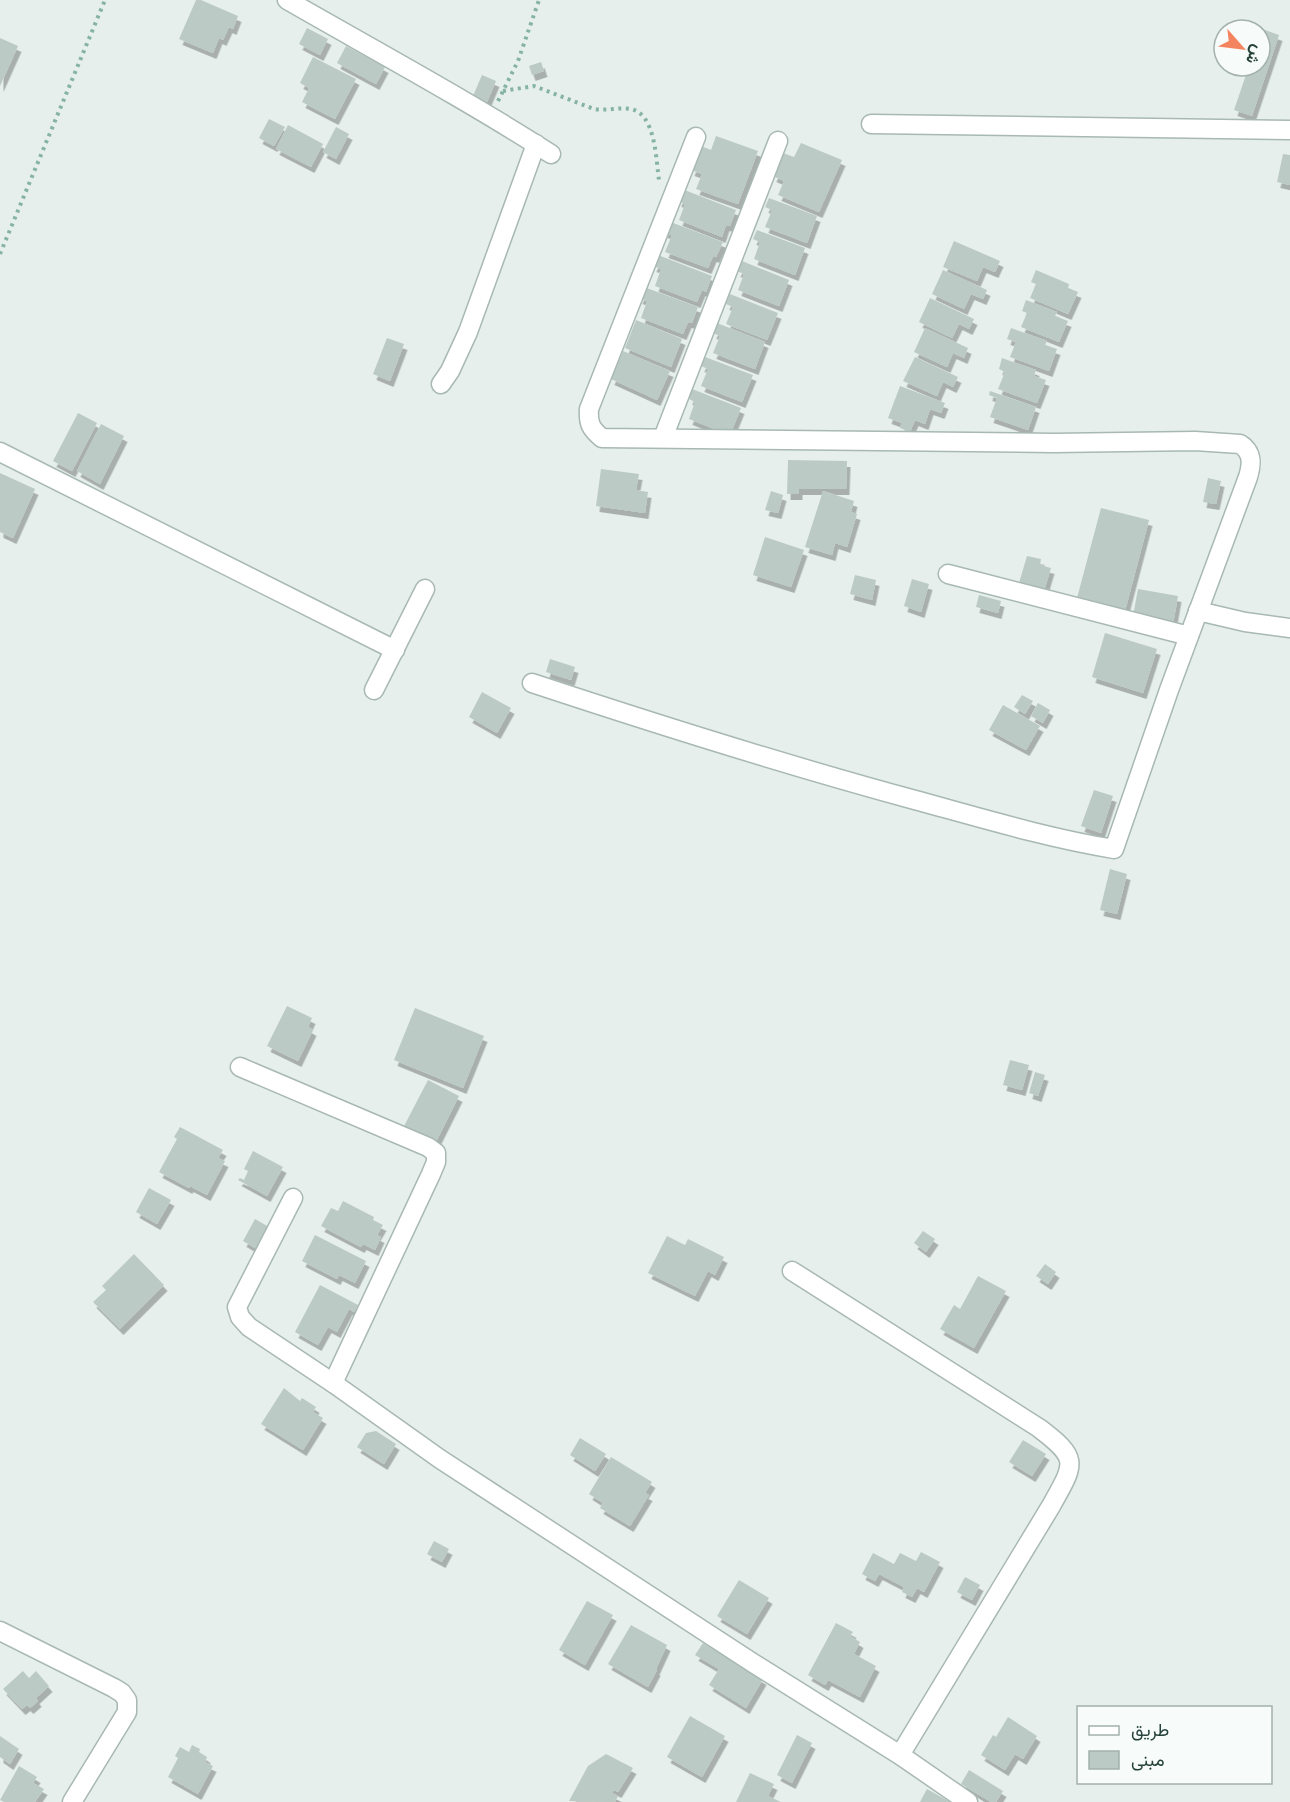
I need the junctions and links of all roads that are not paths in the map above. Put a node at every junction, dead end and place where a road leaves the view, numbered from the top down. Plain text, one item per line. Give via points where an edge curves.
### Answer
1 (287, 0) edge
2 (871, 124) dead end
3 (1290, 130) edge
4 (696, 137) dead end
5 (778, 141) dead end
6 (441, 384) dead end
7 (663, 438) junction
8 (0, 452) edge
9 (948, 574) dead end
10 (425, 589) dead end
11 (1198, 611) junction
12 (1290, 628) edge
13 (1189, 636) junction
14 (395, 650) junction
15 (532, 683) dead end
16 (374, 690) dead end
17 (240, 1067) dead end
18 (293, 1198) dead end
19 (792, 1271) dead end
20 (333, 1383) junction
21 (0, 1631) edge
22 (900, 1755) junction
23 (72, 1802) edge
24 (968, 1802) edge

1 - 6 street via 544,149 468,332
2 - 3 street
4 - 7 street via 589,410 591,429 602,438
5 - 7 street
7 - 11 street via 1240,444 1251,458 1251,468
8 - 14 street
9 - 13 street
10 - 14 street
11 - 12 street
11 - 13 street
13 - 15 street via 1114,849 1089,846 872,788 680,732
14 - 16 street
17 - 20 street via 436,1153 431,1173
18 - 20 street via 237,1307 249,1327
19 - 22 street via 1039,1428 1067,1451 1070,1460 1065,1481 1051,1506
20 - 22 street via 450,1465
21 - 23 street via 114,1688 127,1700 127,1712
22 - 24 street

